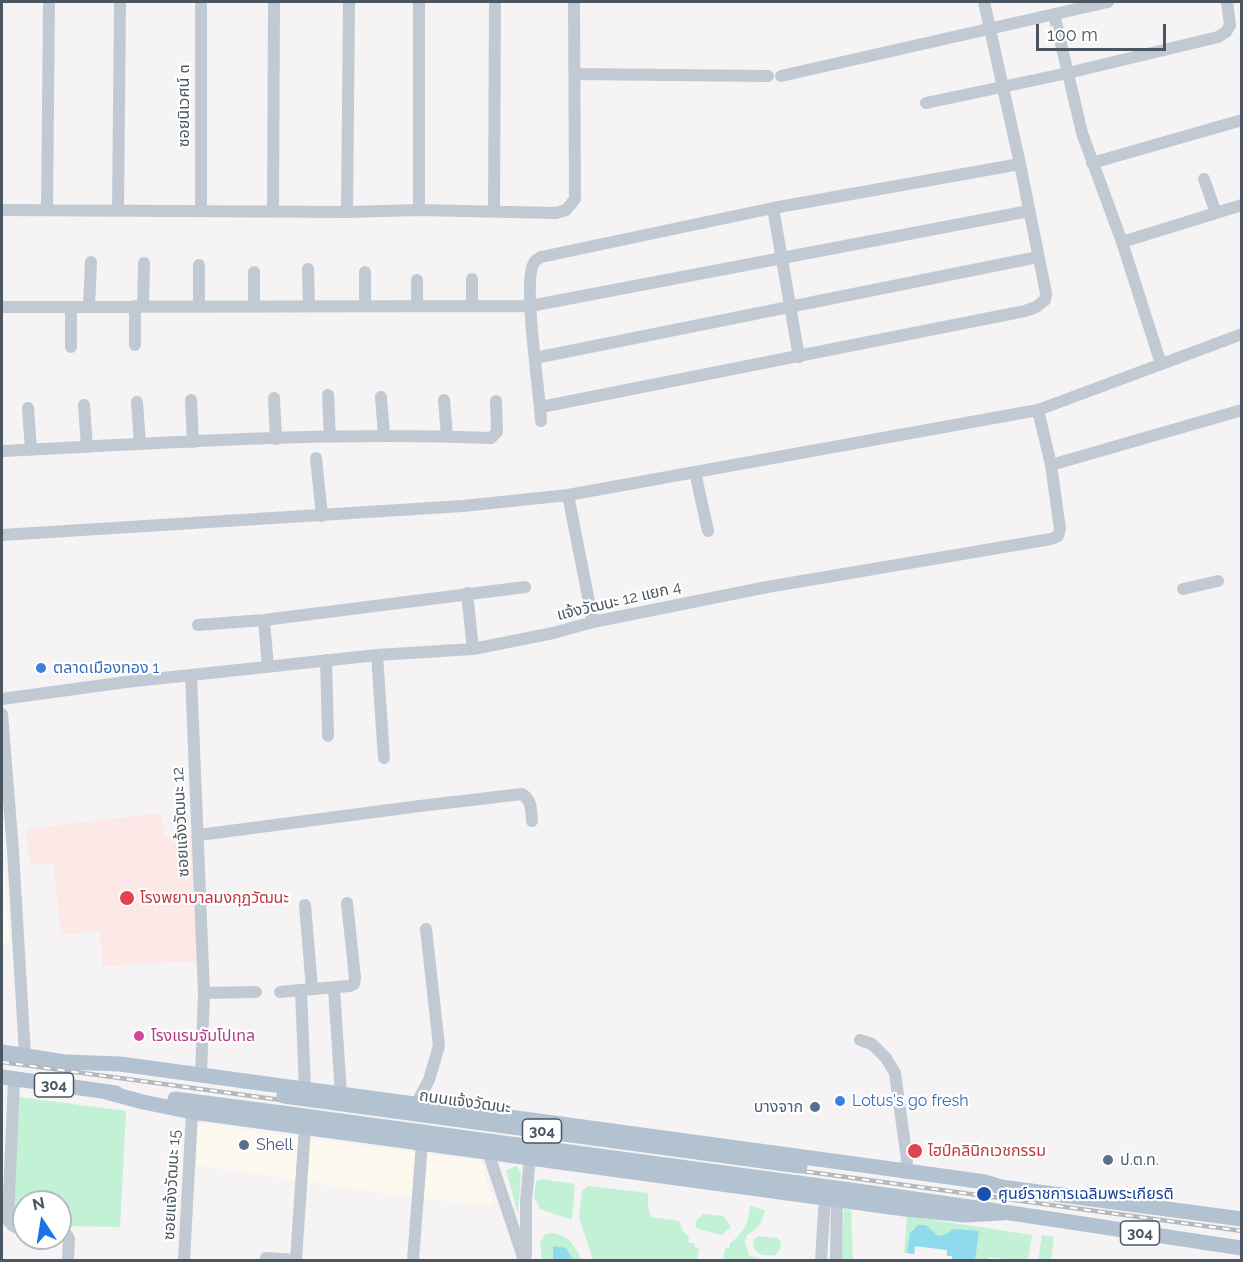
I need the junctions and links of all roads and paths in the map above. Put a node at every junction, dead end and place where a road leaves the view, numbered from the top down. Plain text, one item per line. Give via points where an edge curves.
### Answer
1 (49, 2) edge
2 (120, 2) edge
3 (201, 2) edge
4 (274, 2) edge
5 (349, 2) edge
6 (419, 2) edge
7 (495, 2) edge
8 (574, 2) edge
9 (984, 2) edge
10 (1108, 2) edge
11 (1227, 2) edge
12 (1054, 14) junction
13 (990, 30) junction
14 (574, 74) junction
15 (1068, 74) junction
16 (1002, 86) junction
17 (926, 103) dead end
18 (1242, 120) edge
19 (1092, 163) junction
20 (1020, 164) junction
21 (1204, 179) dead end
22 (1242, 205) edge
23 (773, 208) junction
24 (2, 210) edge
25 (47, 210) junction
26 (118, 210) junction
27 (419, 210) junction
28 (201, 211) junction
29 (273, 211) junction
30 (494, 211) junction
31 (1029, 211) junction
32 (347, 212) junction
33 (1216, 213) junction
34 (1122, 242) junction
35 (1038, 257) junction
36 (783, 259) junction
37 (91, 262) dead end
38 (144, 263) dead end
39 (199, 265) dead end
40 (308, 269) dead end
41 (254, 272) dead end
42 (364, 272) dead end
43 (472, 279) dead end
44 (417, 280) dead end
45 (472, 305) junction
46 (139, 306) junction
47 (199, 306) junction
48 (254, 306) junction
49 (309, 306) junction
50 (365, 306) junction
51 (417, 306) junction
52 (530, 306) junction
53 (2, 307) edge
54 (71, 307) junction
55 (89, 307) junction
56 (791, 308) junction
57 (1242, 334) edge
58 (135, 345) dead end
59 (71, 347) dead end
60 (799, 357) junction
61 (535, 358) junction
62 (1161, 364) junction
63 (328, 395) dead end
64 (381, 397) dead end
65 (274, 398) dead end
66 (191, 400) dead end
67 (444, 400) dead end
68 (496, 401) dead end
69 (137, 402) dead end
70 (84, 405) dead end
71 (541, 407) junction
72 (28, 408) dead end
73 (1038, 410) junction
74 (1242, 410) edge
75 (541, 422) dead end
76 (384, 435) junction
77 (447, 436) junction
78 (330, 437) junction
79 (276, 439) junction
80 (193, 442) junction
81 (140, 444) junction
82 (87, 447) junction
83 (31, 450) junction
84 (2, 451) edge
85 (316, 458) dead end
86 (1051, 465) junction
87 (695, 472) junction
88 (568, 495) junction
89 (322, 516) junction
90 (708, 531) dead end
91 (2, 535) edge
92 (1218, 581) dead end
93 (525, 587) dead end
94 (1183, 589) dead end
95 (467, 593) junction
96 (264, 620) junction
97 (593, 622) junction
98 (198, 626) dead end
99 (473, 649) junction
100 (377, 655) junction
101 (326, 660) junction
102 (268, 667) junction
103 (191, 675) junction
104 (2, 699) edge
105 (2, 714) edge
106 (328, 736) dead end
107 (384, 758) dead end
108 (4, 787) edge
109 (532, 821) dead end
110 (199, 835) junction
111 (347, 903) dead end
112 (305, 905) dead end
113 (426, 928) dead end
114 (334, 988) junction
115 (307, 990) junction
116 (256, 992) dead end
117 (280, 992) dead end
118 (204, 993) junction
119 (860, 1040) dead end
120 (2, 1052) edge
121 (25, 1055) junction
122 (68, 1062) junction
123 (201, 1075) junction
124 (8, 1078) edge
125 (305, 1089) junction
126 (106, 1092) junction
127 (341, 1094) junction
128 (416, 1104) junction
129 (192, 1112) junction
130 (471, 1112) junction
131 (535, 1120) junction
132 (305, 1127) junction
133 (583, 1127) junction
134 (422, 1143) junction
135 (468, 1149) junction
136 (488, 1152) junction
137 (530, 1158) junction
138 (574, 1164) junction
139 (906, 1171) junction
140 (1001, 1186) junction
141 (831, 1199) junction
142 (1002, 1213) junction
143 (1242, 1219) edge
144 (12, 1226) edge
145 (1242, 1248) edge
146 (266, 1258) dead end
147 (184, 1260) edge
148 (296, 1260) edge
149 (413, 1260) edge
150 (525, 1260) edge
151 (821, 1260) edge
152 (837, 1260) edge

1 - 25 street
2 - 26 street
3 - 28 street, ซอยนิเวศน์ ๓
4 - 29 street
5 - 32 street
6 - 27 street
7 - 30 street
8 - 14 street
9 - 13 street
10 - 12 street
11 - 15 street via 1230,25 1218,37
12 - 13 street
12 - 15 street
13 - 14 street via 774,76
13 - 16 street
14 - 30 street via 575,199 571,206 556,213
15 - 16 street
15 - 19 street
16 - 17 street
16 - 20 street
18 - 19 street
19 - 34 street
20 - 23 street
20 - 31 street
21 - 33 street
22 - 33 street
23 - 36 street
23 - 52 street via 541,257 533,263 530,274
24 - 25 street
25 - 26 street
26 - 28 street
27 - 30 street
27 - 32 street
28 - 29 street
29 - 32 street
31 - 35 street
31 - 36 street
33 - 34 street
34 - 62 street
35 - 56 street
35 - 60 street via 1046,293 1045,300 1036,307
36 - 52 street
36 - 56 street
37 - 55 street
38 - 46 street
39 - 47 street
40 - 49 street
41 - 48 street
42 - 50 street
43 - 45 street
44 - 51 street
45 - 51 street
45 - 52 street
46 - 47 street
46 - 55 street
46 - 58 street
47 - 48 street
48 - 49 street
49 - 50 street
50 - 51 street
52 - 61 street
53 - 54 street
54 - 55 street
54 - 59 street
56 - 60 street
56 - 61 street
57 - 62 street
60 - 71 street
61 - 71 street
62 - 73 street
63 - 78 street
64 - 76 street
65 - 79 street
66 - 80 street
67 - 77 street
68 - 77 street via 495,436
69 - 81 street
70 - 82 street
71 - 75 street
72 - 83 street
73 - 86 street
73 - 87 street
74 - 86 street
76 - 77 street
76 - 78 street
78 - 79 street
79 - 80 street
80 - 81 street
81 - 82 street
82 - 83 street
83 - 84 street
85 - 89 street
86 - 97 street, แจ้งวัฒนะ 12 แยก 4 via 1060,529 1058,536 1051,539 767,587
87 - 88 street
87 - 90 street
88 - 89 street
88 - 97 street
89 - 91 street
92 - 94 street
93 - 95 street
95 - 96 street
95 - 99 street
96 - 98 street
96 - 102 street
97 - 99 street, แจ้งวัฒนะ 12 แยก 4
99 - 100 street, แจ้งวัฒนะ 12 แยก 4
100 - 101 street, แจ้งวัฒนะ 12 แยก 4
100 - 107 street
101 - 102 street, แจ้งวัฒนะ 12 แยก 4
101 - 106 street
102 - 103 street, แจ้งวัฒนะ 12 แยก 4
103 - 104 street, แจ้งวัฒนะ 12 แยก 4
103 - 110 street, ซอยแจ้งวัฒนะ 12
105 - 108 street
108 - 121 street
109 - 110 street via 530,804 522,794
110 - 118 street, ซอยแจ้งวัฒนะ 12
111 - 114 street via 354,984
112 - 115 street
113 - 128 street via 439,1046 429,1080
114 - 115 street
114 - 127 street
115 - 117 street
115 - 125 street
116 - 118 street
118 - 123 street, ซอยแจ้งวัฒนะ 12
119 - 139 street via 872,1044 895,1073
120 - 121 main road, ถนนแจ้งวัฒนะ / 304
121 - 122 main road, ถนนแจ้งวัฒนะ / 304
122 - 123 main road, ถนนแจ้งวัฒนะ / 304 via 120,1064
122 - 140 main road, ถนนแจ้งวัฒนะ / 304, bridge via 284,1096 800,1166 984,1189
123 - 125 main road, ถนนแจ้งวัฒนะ / 304
124 - 126 main road, 304
124 - 144 street via 8,1220
125 - 127 main road, ถนนแจ้งวัฒนะ / 304
126 - 129 main road, 304
126 - 142 main road, 304, bridge
127 - 128 main road, ถนนแจ้งวัฒนะ / 304
128 - 130 main road, ถนนแจ้งวัฒนะ / 304
129 - 132 main road, 304
129 - 147 street, ซอยแจ้งวัฒนะ 15
130 - 131 main road, ถนนแจ้งวัฒนะ / 304
130 - 135 main road via 478,1120 480,1133 476,1146
131 - 133 main road, ถนนแจ้งวัฒนะ / 304
131 - 137 main road
132 - 134 main road, 304
132 - 148 street
133 - 138 main road via 573,1132 564,1145 567,1160
133 - 139 main road, ถนนแจ้งวัฒนะ / 304
134 - 135 main road, 304
134 - 149 street
135 - 136 main road, 304
136 - 137 main road, 304
136 - 150 street
137 - 138 main road, 304
137 - 150 street
138 - 141 main road, 304
139 - 140 main road, ถนนแจ้งวัฒนะ / 304
140 - 143 main road, ถนนแจ้งวัฒนะ / 304
141 - 142 main road, 304 via 945,1214
141 - 151 street
141 - 152 street
142 - 145 main road, 304
146 - 148 street

